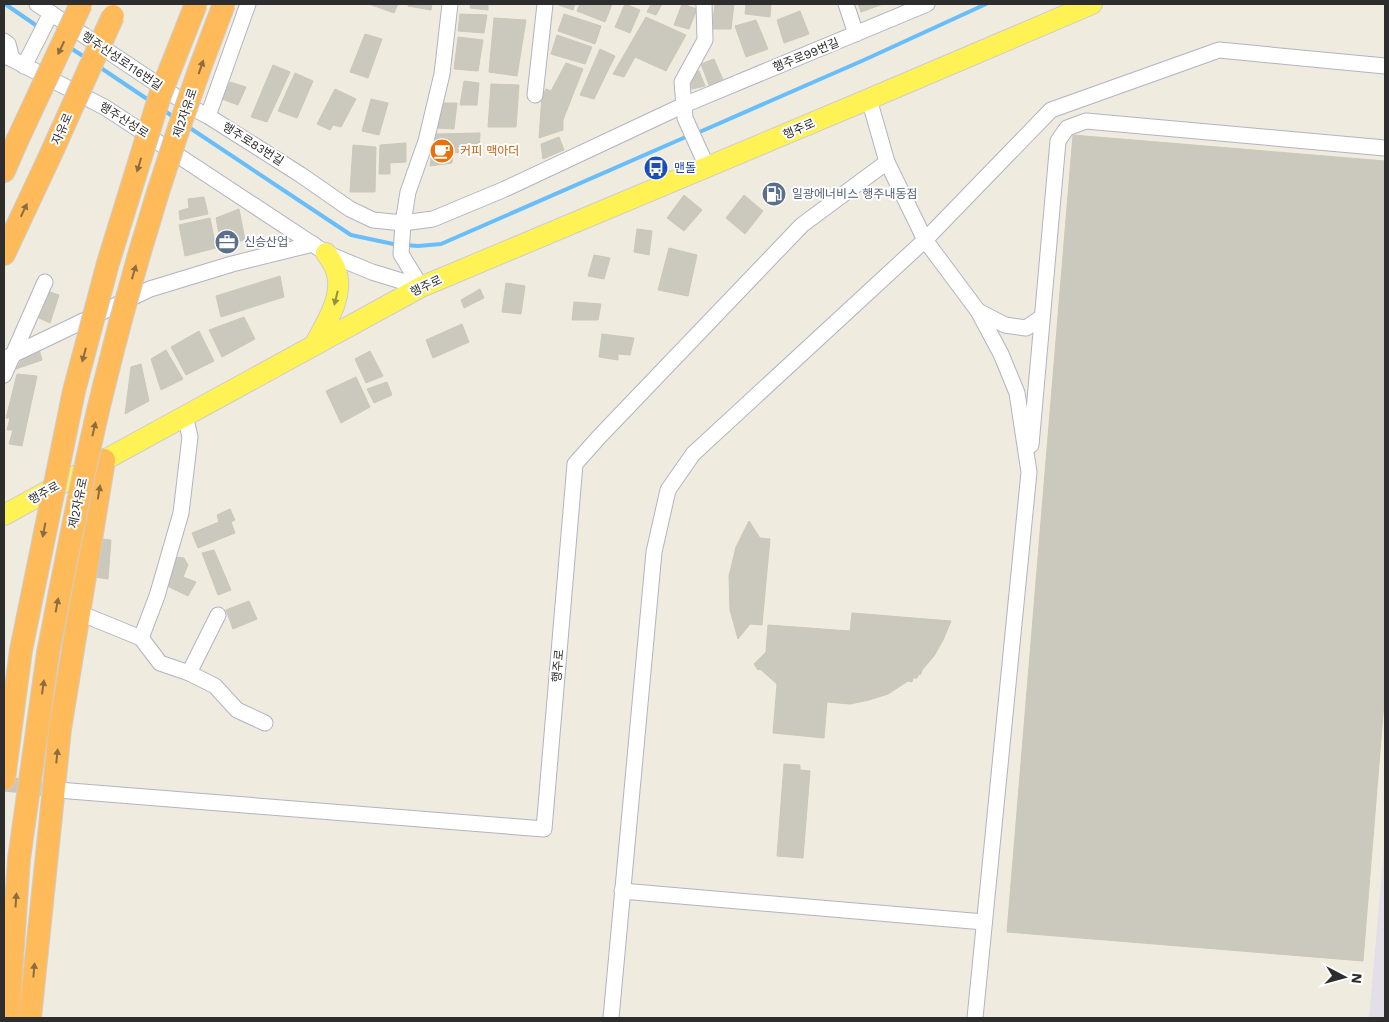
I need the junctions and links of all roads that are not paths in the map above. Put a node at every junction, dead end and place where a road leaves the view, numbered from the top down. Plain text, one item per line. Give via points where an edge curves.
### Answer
1 (37, 4) edge
2 (81, 4) edge
3 (196, 4) edge
4 (224, 4) edge
5 (248, 4) edge
6 (450, 4) edge
7 (546, 4) edge
8 (704, 4) edge
9 (846, 4) edge
10 (927, 4) edge
11 (1092, 4) edge
12 (116, 10) edge
13 (48, 18) junction
14 (856, 34) junction
15 (4, 41) edge
16 (13, 60) edge
17 (1385, 66) edge
18 (535, 95) dead end
19 (869, 99) junction
20 (685, 111) junction
21 (208, 116) junction
22 (1385, 148) edge
23 (704, 160) junction
24 (887, 162) junction
25 (4, 171) edge
26 (403, 223) junction
27 (925, 240) junction
28 (319, 248) junction
29 (4, 254) edge
30 (44, 282) dead end
31 (421, 287) junction
32 (978, 311) junction
33 (1042, 317) junction
34 (315, 344) junction
35 (9, 357) edge
36 (4, 375) edge
37 (185, 415) junction
38 (104, 460) junction
39 (1029, 472) junction
40 (4, 516) edge
41 (218, 615) dead end
42 (87, 616) dead end
43 (141, 638) junction
44 (189, 673) junction
45 (265, 723) dead end
46 (4, 779) edge
47 (58, 790) tunnel mouth
48 (622, 891) junction
49 (984, 922) junction
50 (8, 1018) edge
51 (30, 1018) edge
52 (611, 1018) edge
53 (975, 1018) edge

1 - 13 street, 행주산성로116번길
2 -> 25 highway, bridge
3 -> 46 highway, bridge via 160,95 72,400 21,650
50 -> 4 highway, 제2자유로, bridge via 19,860 48,653 78,501 134,271 176,138
5 - 21 street, 행주로83번길
6 - 26 street via 442,74 426,141 408,192
7 - 18 street
8 - 20 street via 705,40 682,82
9 - 14 street
10 - 14 street, 행주로99번길
11 - 19 main road, 행주로
29 -> 12 highway, 자유로, bridge
13 - 16 street via 35,42
13 - 21 street, 행주산성로116번길
14 - 20 street, 행주로99번길
15 - 16 street
16 - 28 street, 행주산성로 via 106,108
17 - 27 street via 1219,50 1051,110
19 - 23 main road, 행주로
19 - 24 street
20 - 23 street
20 - 26 street, 행주로83번길 via 442,216
21 - 26 street, 행주로83번길 via 350,208 373,220
22 - 33 street via 1086,121 1067,128 1058,141
23 - 31 main road, 행주로
24 - 27 street
24 - 47 street, 행주로 via 802,225 575,464 544,830
26 - 31 street via 401,254
27 - 32 street
27 - 48 street via 693,454 668,490 654,552
28 - 31 street, 행주산성로 via 372,272
28 -> 34 main road via 337,272 338,284 333,310
28 - 35 street via 232,264 150,289
30 - 35 street
31 - 34 main road, 행주로
32 - 33 street via 1005,325 1026,328
32 - 39 street via 1017,393
33 - 39 street
34 - 37 main road, 행주로
35 - 36 street
37 - 38 main road, 행주로
37 - 43 street via 190,437 181,513
38 - 40 main road, 행주로
51 -> 38 highway via 60,729
39 - 49 street
41 - 44 street
42 - 43 street
43 - 44 street via 160,663
44 - 45 street via 215,686 237,710
48 - 49 street
48 - 52 street
49 - 53 street

